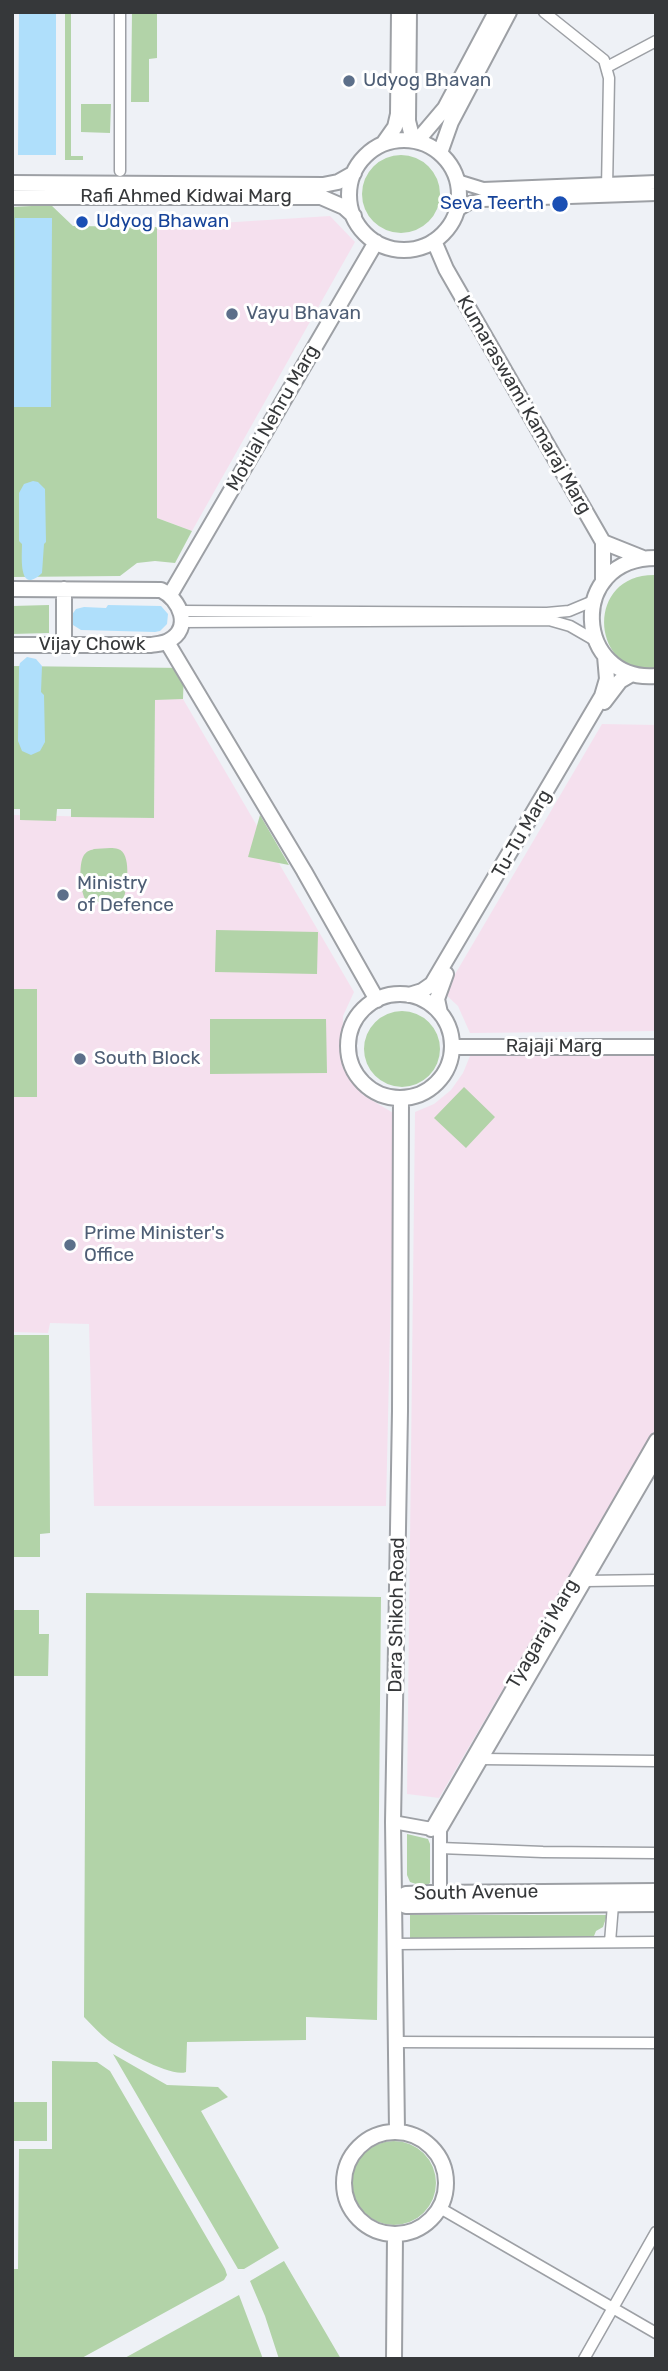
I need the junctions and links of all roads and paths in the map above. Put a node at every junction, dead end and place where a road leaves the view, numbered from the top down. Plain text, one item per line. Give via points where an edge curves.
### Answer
1 (120, 12) edge
2 (399, 12) edge
3 (409, 12) edge
4 (496, 12) edge
5 (509, 12) edge
6 (544, 12) edge
7 (656, 41) edge
8 (607, 67) junction
9 (415, 141) junction
10 (383, 144) junction
11 (440, 153) junction
12 (120, 171) dead end
13 (354, 173) junction
14 (457, 181) junction
15 (656, 182) edge
16 (12, 184) edge
17 (607, 191) junction
18 (656, 194) edge
19 (12, 197) edge
20 (457, 210) junction
21 (354, 216) junction
22 (376, 242) junction
23 (428, 243) junction
24 (603, 542) junction
25 (650, 558) edge
26 (603, 580) junction
27 (12, 589) edge
28 (64, 589) junction
29 (170, 594) junction
30 (593, 601) junction
31 (181, 616) junction
32 (596, 641) junction
33 (167, 642) junction
34 (12, 645) edge
35 (64, 645) junction
36 (605, 656) junction
37 (632, 674) junction
38 (654, 677) edge
39 (409, 995) junction
40 (377, 1000) junction
41 (440, 1013) junction
42 (452, 1047) junction
43 (656, 1047) edge
44 (401, 1098) junction
45 (656, 1440) edge
46 (656, 1459) edge
47 (656, 1580) edge
48 (585, 1581) junction
49 (482, 1759) junction
50 (656, 1761) edge
51 (393, 1822) junction
52 (436, 1830) junction
53 (440, 1848) junction
54 (656, 1853) edge
55 (656, 1891) edge
56 (440, 1899) junction
57 (394, 1900) junction
58 (613, 1905) junction
59 (656, 1905) edge
60 (610, 1942) junction
61 (656, 1942) edge
62 (394, 1944) junction
63 (395, 2042) junction
64 (656, 2043) edge
65 (397, 2131) junction
66 (440, 2208) junction
67 (656, 2232) edge
68 (395, 2234) junction
69 (612, 2308) junction
70 (656, 2333) edge
71 (394, 2359) edge
72 (584, 2359) edge

1 - 12 street
2 - 10 main road via 398,114
3 - 9 main road via 408,121
4 - 9 main road via 445,108
5 - 11 main road via 451,122
6 - 8 street
7 - 8 street
8 - 17 street
9 - 10 main road
9 - 11 main road
10 - 13 main road via 366,155
11 - 14 main road
13 - 16 main road, Rafi Ahmed Kidwai Marg via 323,185
13 - 21 main road via 350,199
14 - 17 street via 483,190
14 - 20 main road
15 - 17 street
17 - 18 street
17 - 20 street via 483,200
19 - 21 main road, Rafi Ahmed Kidwai Marg via 321,197
20 - 23 main road via 450,224
21 - 22 main road
22 - 23 main road via 394,249
22 - 29 main road, Motilal Nehru Marg
23 - 24 main road, Kumaraswami Kamaraj Marg
24 - 25 main road
24 - 26 main road, Kumaraswami Kamaraj Marg
25 - 26 main road via 628,562
26 - 30 main road
27 - 28 main road
28 - 29 main road via 161,590
28 - 35 main road
29 - 31 main road
30 - 31 street via 569,611 547,613
30 - 32 main road
31 - 32 street via 549,620
31 - 33 main road, Vijay Chowk via 174,637
32 - 36 main road
33 - 35 main road, Vijay Chowk
33 - 40 main road
34 - 35 main road, Vijay Chowk
36 - 37 main road
36 - 39 main road, Tu-Tu Marg via 607,679 602,696 432,984
37 - 38 main road
37 - 41 main road, Tu-Tu Marg via 610,692 444,977 437,999
39 - 40 main road
39 - 41 main road
40 - 44 main road via 357,1015 348,1045 350,1059 355,1072 374,1091
41 - 42 main road
42 - 43 main road, Rajaji Marg
42 - 44 main road via 447,1069 433,1087
44 - 51 main road, Dara Shikoh Road
45 - 52 street, Tyagaraj Marg
46 - 48 street, Tyagaraj Marg
47 - 48 street
48 - 49 street, Tyagaraj Marg
49 - 50 street
49 - 52 street, Tyagaraj Marg
51 - 52 street
51 - 57 main road, Dara Shikoh Road
52 - 53 street, Tyagaraj Marg
53 - 54 street
53 - 56 street, Tyagaraj Marg
55 - 56 main road, South Avenue
56 - 57 main road, South Avenue via 406,1894
56 - 58 main road, South Avenue
57 - 62 main road, Dara Shikoh Road
58 - 59 main road, South Avenue
58 - 60 street
60 - 61 street
60 - 62 street
62 - 63 main road, Dara Shikoh Road
63 - 64 street
63 - 65 main road, Dara Shikoh Road
65 - 66 main road via 422,2138 440,2157 447,2183
65 - 68 main road via 377,2134 359,2146 348,2164 344,2187 358,2217 375,2230
66 - 68 main road via 421,2227
66 - 69 street
67 - 69 street
68 - 71 main road
69 - 70 street
69 - 72 street

